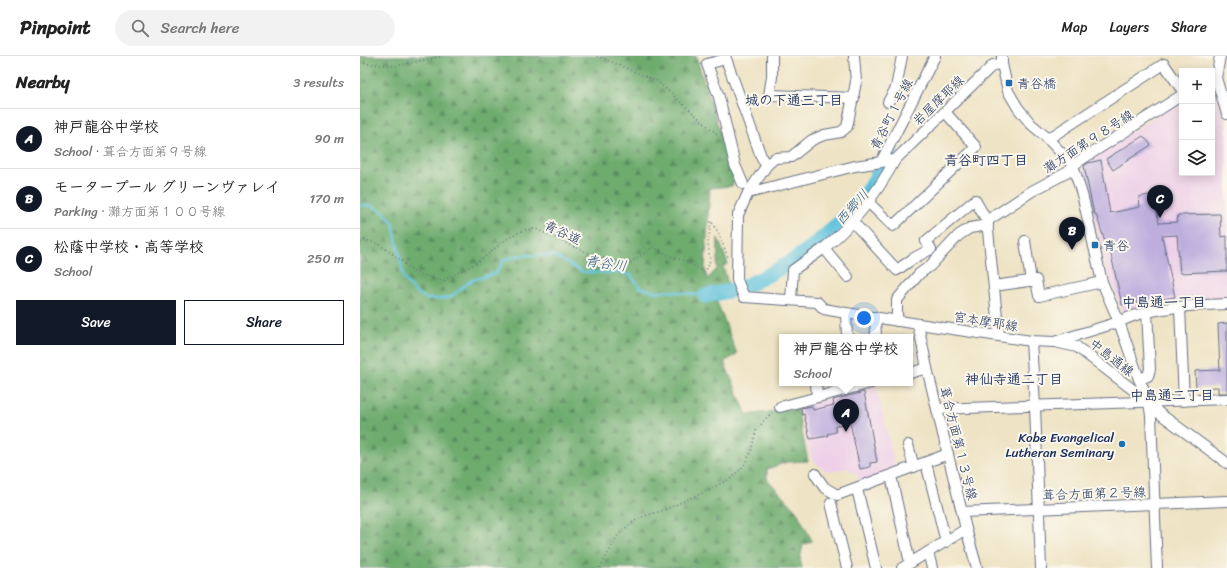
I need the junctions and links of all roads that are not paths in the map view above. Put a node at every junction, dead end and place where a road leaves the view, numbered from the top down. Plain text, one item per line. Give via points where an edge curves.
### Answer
1 (772, 56) edge
2 (850, 56) edge
3 (854, 56) edge
4 (902, 56) edge
5 (935, 56) edge
6 (1220, 56) edge
7 (725, 57) edge
8 (1002, 60) edge
9 (1227, 73) edge
10 (1215, 75) edge
11 (1215, 79) edge
12 (1215, 82) edge
13 (1179, 86) edge
14 (1179, 97) edge
15 (854, 98) junction
16 (888, 102) dead end
17 (945, 112) junction
18 (1227, 114) edge
19 (1048, 139) junction
20 (894, 160) junction
21 (881, 162) junction
22 (767, 165) junction
23 (1073, 165) junction
24 (743, 184) dead end
25 (748, 193) junction
26 (868, 202) junction
27 (852, 221) junction
28 (988, 223) junction
29 (1025, 241) dead end
30 (824, 248) junction
31 (848, 277) dead end
32 (1031, 281) junction
33 (1102, 282) junction
34 (994, 286) junction
35 (791, 299) junction
36 (1227, 304) edge
37 (1180, 308) junction
38 (1147, 312) junction
39 (846, 313) junction
40 (875, 317) junction
41 (897, 321) junction
42 (1119, 322) junction
43 (918, 324) junction
44 (847, 334) edge
45 (876, 334) edge
46 (999, 336) junction
47 (1031, 341) junction
48 (1054, 342) junction
49 (927, 368) junction
50 (913, 372) edge
51 (1139, 379) junction
52 (816, 386) edge
53 (859, 386) edge
54 (817, 397) junction
55 (1227, 400) edge
56 (1184, 401) junction
57 (1149, 402) junction
58 (1035, 406) junction
59 (780, 407) road end
60 (938, 409) junction
61 (908, 445) dead end
62 (948, 454) junction
63 (926, 463) junction
64 (1227, 464) edge
65 (914, 467) junction
66 (814, 474) dead end
67 (891, 476) junction
68 (857, 489) junction
69 (1227, 501) edge
70 (831, 503) dead end
71 (1155, 505) junction
72 (1038, 508) junction
73 (962, 512) junction
74 (966, 529) junction
75 (946, 542) junction
76 (928, 552) junction
77 (905, 567) edge
78 (847, 568) edge
79 (876, 568) edge
80 (932, 568) edge
81 (977, 568) edge
82 (1041, 568) edge
83 (1157, 568) edge

1 - 15 street via 769,95
2 - 3 street
3 - 15 street
4 - 16 street via 896,88
5 - 21 street, 青谷町１号線
6 - 10 street
7 - 22 street via 762,159
7 - 24 street via 707,64 719,97 735,165
8 - 17 street, 岩屋摩耶線 via 993,65
8 - 19 street via 1008,91 1031,124
9 - 11 street
12 - 18 street
13 - 19 street via 1164,64
14 - 23 street, 灘方面第９８号線
15 - 22 street via 848,127 841,132 812,140 791,157 775,158
17 - 20 street, 岩屋摩耶線
17 - 26 street via 976,147 893,226
19 - 23 street
20 - 21 street
20 - 26 street, 岩屋摩耶線 via 886,178
21 - 25 street via 855,166
22 - 25 street
23 - 28 street, 灘方面第９８号線 via 1068,172 1032,191
23 - 33 street
25 - 35 street, 宮本摩耶線 via 738,215 737,280 742,293 744,297
26 - 27 street, 岩屋摩耶線
27 - 28 street via 897,270 931,249 926,241 975,200
27 - 30 street, 岩屋摩耶線
28 - 34 street
28 - 41 street, 灘方面第９８号線 via 970,228 959,235 919,274 897,300
29 - 32 street
30 - 31 street
30 - 35 street, 岩屋摩耶線 via 793,270
32 - 33 street via 1036,280 1039,296
32 - 34 street
33 - 42 street
34 - 46 street
35 - 39 street, 宮本摩耶線 via 817,302 824,309
36 - 37 street, 宮本摩耶線
37 - 38 street, 宮本摩耶線
37 - 56 street
38 - 42 street, 宮本摩耶線
38 - 51 street via 1150,368 1148,376
39 - 40 street, 宮本摩耶線
39 - 44 street
40 - 41 street, 宮本摩耶線
40 - 45 street
41 - 43 street, 宮本摩耶線
42 - 48 street, 宮本摩耶線
42 - 51 street
43 - 46 street, 宮本摩耶線
43 - 49 street, 葺合方面第１３号線
46 - 47 street, 宮本摩耶線
47 - 48 street, 宮本摩耶線
47 - 58 street
48 - 57 street, 中島通線 via 1077,347
49 - 50 street
49 - 60 street, 葺合方面第１３号線
51 - 57 street
52 - 54 street
53 - 54 street
54 - 59 street
55 - 56 street
56 - 57 street
57 - 58 street
57 - 64 street, 中島通線
57 - 71 street
58 - 60 street
58 - 72 street
60 - 62 street, 葺合方面第１３号線
61 - 65 street
62 - 63 street
62 - 73 street, 葺合方面第１３号線
63 - 65 street
63 - 75 street
65 - 67 street
66 - 68 street via 824,486 838,496
67 - 68 street
67 - 77 street
68 - 79 street
69 - 71 street, 葺合方面第２号線
70 - 78 street
71 - 72 street, 葺合方面第２号線
71 - 83 street
72 - 73 street, 葺合方面第２号線
72 - 82 street
73 - 74 street, 葺合方面第１３号線
74 - 75 street
74 - 81 street, 葺合方面第１３号線
75 - 76 street
76 - 77 street
76 - 80 street

